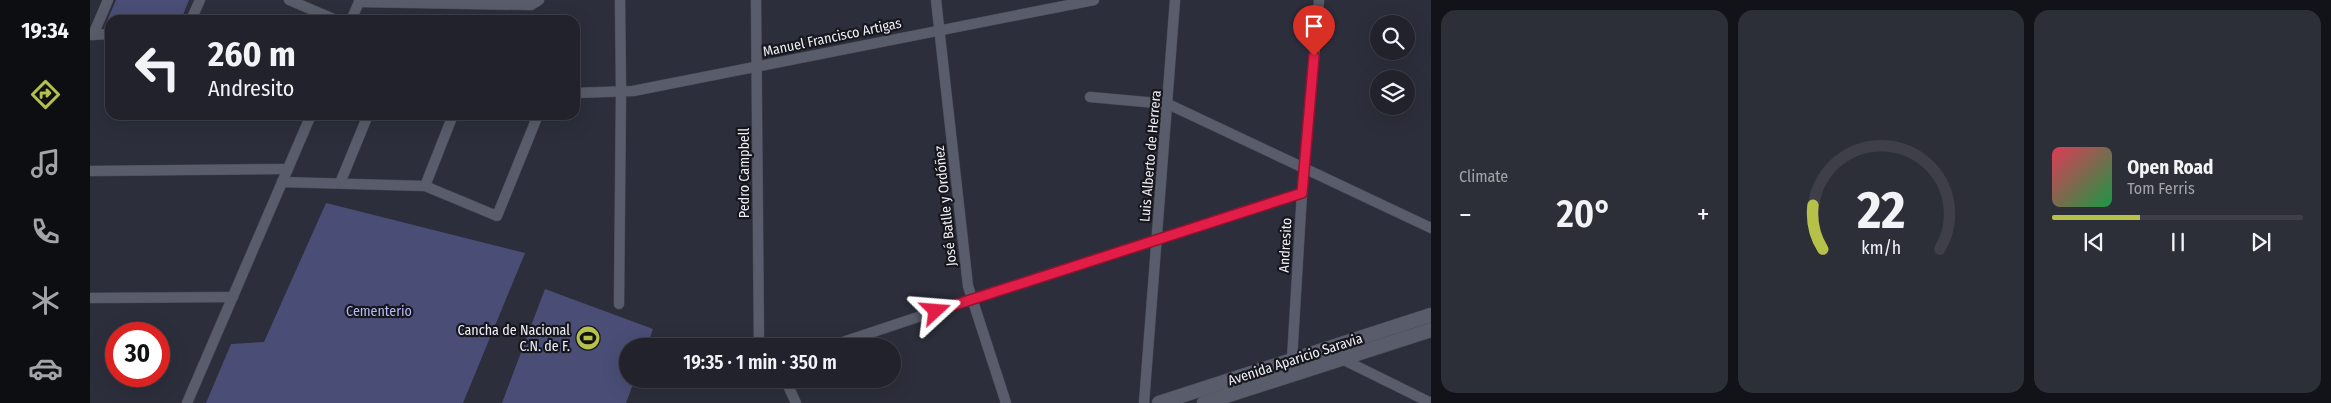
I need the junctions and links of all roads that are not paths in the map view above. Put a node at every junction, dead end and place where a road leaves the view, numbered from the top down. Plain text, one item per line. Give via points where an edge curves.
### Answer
1 (108, 0) edge
2 (200, 0) edge
3 (289, 0) edge
4 (539, 0) edge
5 (620, 0) edge
6 (756, 0) edge
7 (936, 0) edge
8 (1094, 0) edge
9 (1175, 0) edge
10 (1319, 0) edge
11 (359, 1) edge
12 (193, 15) edge
13 (324, 15) edge
14 (353, 15) edge
15 (939, 30) junction
16 (105, 34) edge
17 (92, 35) edge
18 (757, 67) junction
19 (621, 91) junction
20 (580, 93) edge
21 (1090, 97) dead end
22 (1168, 104) junction
23 (309, 120) edge
24 (366, 120) edge
25 (451, 120) edge
26 (536, 120) edge
27 (1306, 168) junction
28 (288, 170) junction
29 (90, 171) edge
30 (282, 182) junction
31 (340, 183) junction
32 (425, 186) junction
33 (1302, 193) junction
34 (1431, 228) edge
35 (1156, 240) junction
36 (233, 297) junction
37 (90, 298) edge
38 (972, 299) junction
39 (619, 304) dead end
40 (1431, 315) edge
41 (1431, 330) edge
42 (759, 338) edge
43 (855, 338) edge
44 (1336, 353) junction
45 (1292, 359) junction
46 (1297, 372) junction
47 (789, 388) edge
48 (1412, 399) edge
49 (187, 403) edge
50 (796, 403) edge
51 (1006, 403) edge
52 (1144, 403) edge
53 (1159, 403) edge
54 (1204, 403) edge
55 (1431, 403) edge

1 - 17 street
2 - 12 street
3 - 13 street
4 - 11 street via 531,5
5 - 19 street
6 - 18 street, Pedro Campbell
7 - 15 street, José Batlle y Ordóñez
8 - 15 street, Manuel Francisco Artigas
9 - 22 street, Luis Alberto de Herrera
10 - 27 street, Andresito
11 - 14 street
15 - 18 street, Manuel Francisco Artigas
15 - 38 street, José Batlle y Ordóñez
16 - 17 street
18 - 19 street, Manuel Francisco Artigas
18 - 42 street, Pedro Campbell
19 - 20 street, Manuel Francisco Artigas
19 - 39 street
21 - 22 street
22 - 27 street
22 - 35 street, Luis Alberto de Herrera
23 - 28 street
24 - 31 street
25 - 32 street
26 - 32 street via 497,216
27 - 33 street, Andresito
27 - 34 street
28 - 29 street
28 - 30 street
30 - 31 street
30 - 36 street
31 - 32 street
33 - 35 street
33 - 45 street, Andresito
35 - 38 street
35 - 52 street, Luis Alberto de Herrera
36 - 37 street
36 - 49 street
38 - 43 street
38 - 51 street, José Batlle y Ordóñez
40 - 44 street, Avenida Aparicio Saravia
41 - 44 street, Avenida Aparicio Saravia
44 - 45 street, Avenida Aparicio Saravia
44 - 46 street, Avenida Aparicio Saravia
44 - 48 street
45 - 46 street, Andresito
45 - 53 street, Avenida Aparicio Saravia
46 - 54 street, Avenida Aparicio Saravia
47 - 50 street
48 - 55 street

